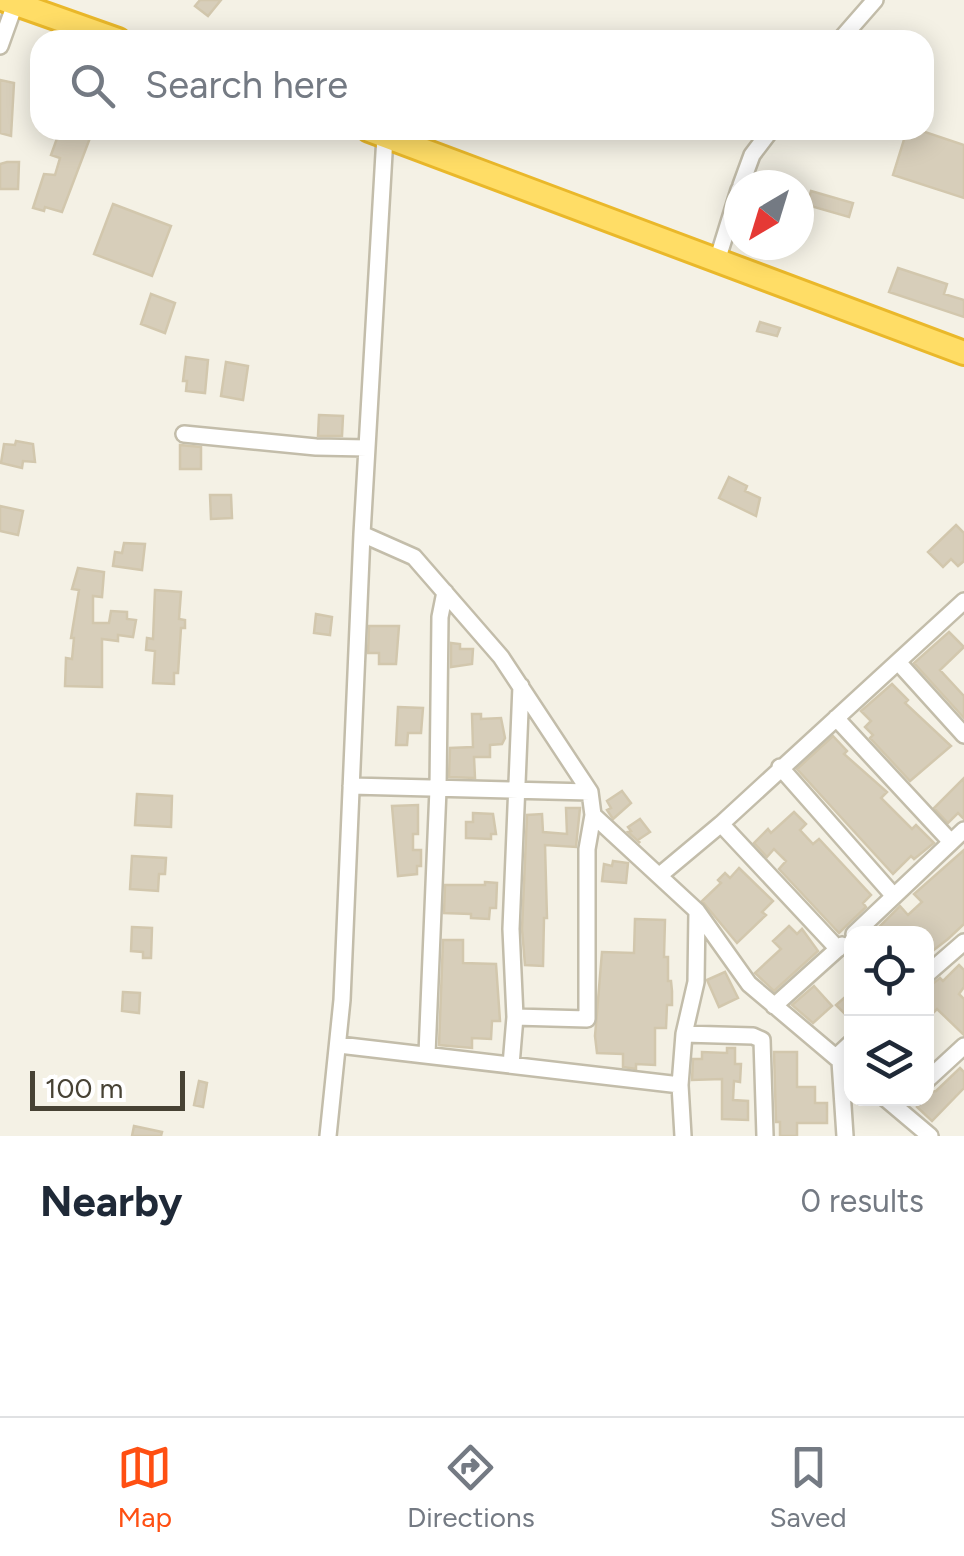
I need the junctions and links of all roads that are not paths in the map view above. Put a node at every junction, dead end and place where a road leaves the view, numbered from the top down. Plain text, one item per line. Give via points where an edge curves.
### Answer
1 (875, 0) edge
2 (10, 2) edge
3 (90, 30) edge
4 (849, 30) edge
5 (0, 46) edge
6 (377, 140) edge
7 (396, 140) edge
8 (763, 140) edge
9 (747, 170) edge
10 (724, 238) edge
11 (717, 260) junction
12 (964, 353) edge
13 (184, 434) dead end
14 (367, 448) junction
15 (362, 534) junction
16 (445, 592) junction
17 (964, 601) edge
18 (952, 613) junction
19 (964, 626) edge
20 (898, 662) junction
21 (521, 686) junction
22 (836, 718) junction
23 (964, 735) edge
24 (780, 767) junction
25 (351, 786) junction
26 (438, 789) junction
27 (517, 791) junction
28 (590, 792) junction
29 (594, 816) junction
30 (721, 824) junction
31 (964, 830) edge
32 (951, 842) junction
33 (660, 876) junction
34 (893, 895) junction
35 (697, 911) junction
36 (860, 926) edge
37 (964, 942) edge
38 (844, 943) edge
39 (838, 949) junction
40 (934, 969) edge
41 (774, 1006) junction
42 (515, 1017) junction
43 (684, 1034) junction
44 (339, 1044) junction
45 (964, 1046) edge
46 (427, 1054) junction
47 (842, 1063) edge
48 (511, 1064) junction
49 (934, 1074) edge
50 (680, 1085) junction
51 (901, 1106) edge
52 (328, 1136) edge
53 (683, 1136) edge
54 (765, 1136) edge
55 (845, 1136) edge
56 (930, 1136) edge

1 - 4 street
2 - 3 highway
2 - 5 street
6 - 14 street
7 - 11 highway
8 - 9 street
10 - 11 street
11 - 12 highway
13 - 14 street
14 - 15 street
15 - 16 street via 414,557
15 - 25 street
16 - 21 street
16 - 26 street
17 - 18 street
18 - 19 street
18 - 20 street
20 - 22 street
20 - 23 street
21 - 27 street
21 - 28 street
22 - 24 street
22 - 32 street
24 - 30 street
24 - 34 street
25 - 26 street
25 - 44 street
26 - 27 street
26 - 46 street
27 - 28 street
27 - 42 street
28 - 29 street
29 - 33 street
29 - 42 street via 587,849 587,1019
30 - 33 street
30 - 39 street
31 - 32 street
32 - 34 street
33 - 35 street
34 - 36 street
35 - 41 street via 749,984
35 - 43 street via 696,982
37 - 40 street
38 - 39 street
39 - 41 street
41 - 47 street
42 - 48 street
43 - 50 street
43 - 54 street via 762,1040
44 - 46 street
44 - 52 street
45 - 49 street
46 - 48 street
47 - 55 street
48 - 50 street
50 - 53 street
51 - 56 street

